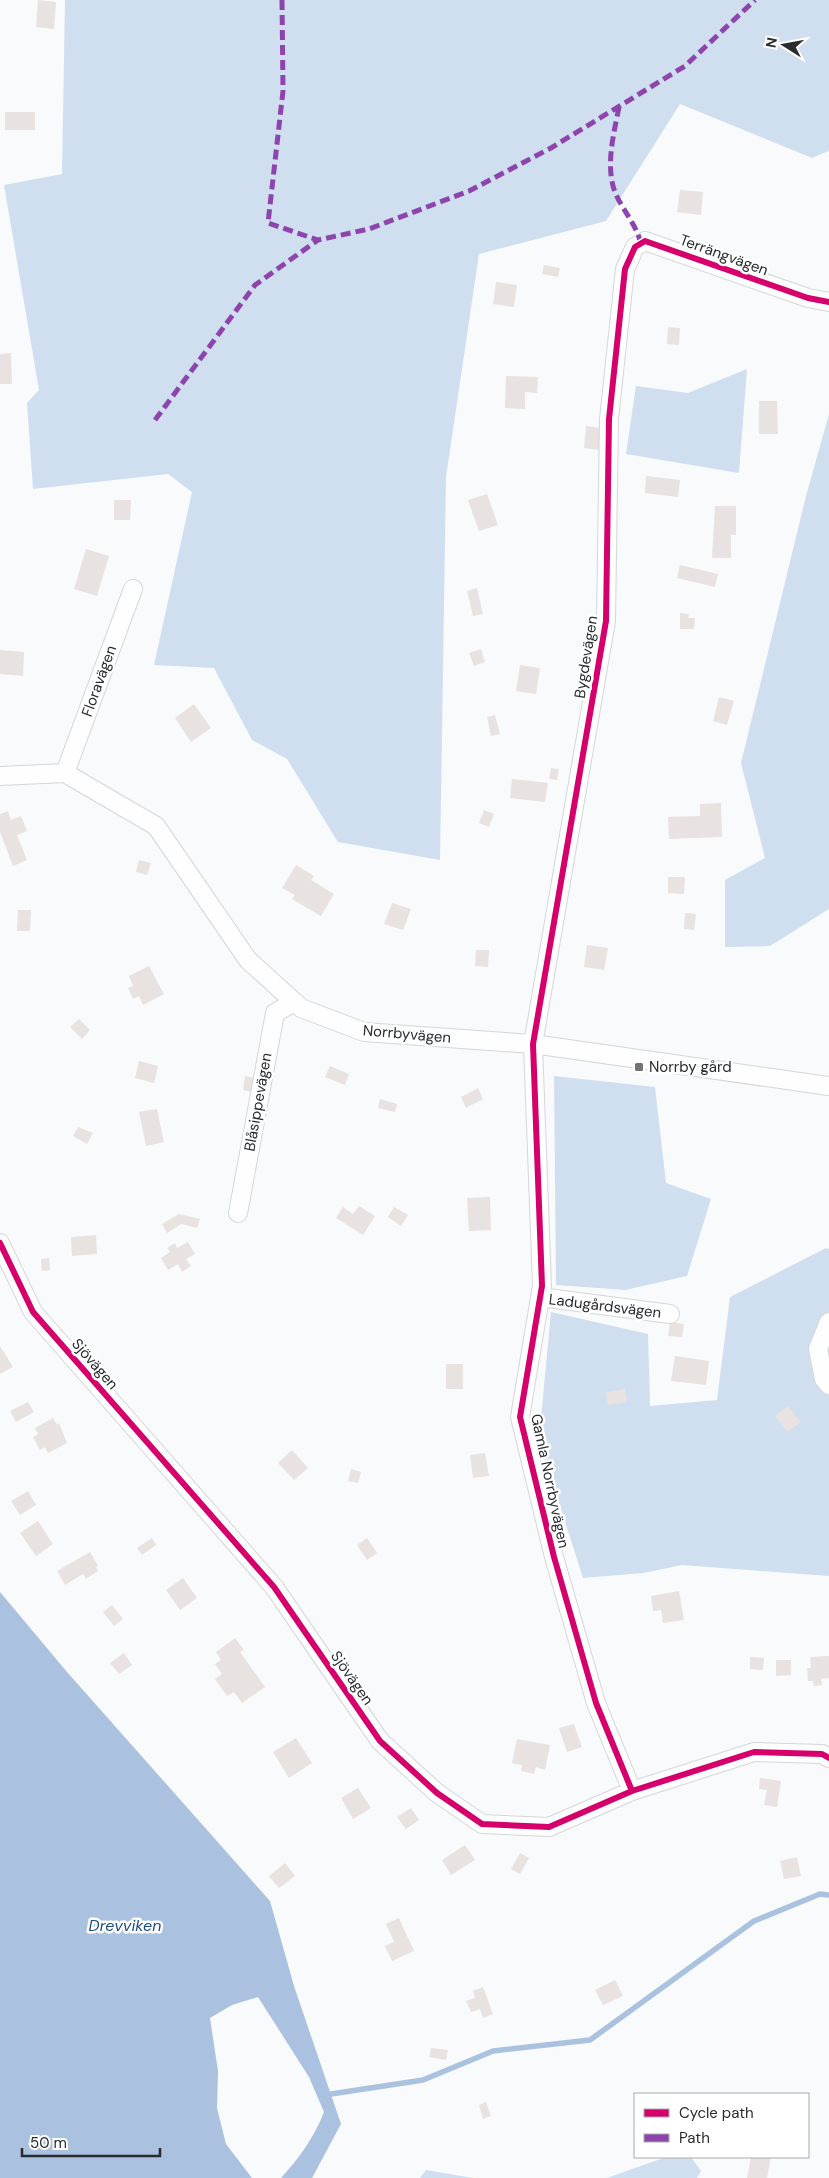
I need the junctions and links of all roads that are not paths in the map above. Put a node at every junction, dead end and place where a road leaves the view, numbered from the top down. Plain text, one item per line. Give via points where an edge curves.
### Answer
1 (625, 269) joint
2 (829, 302) edge
3 (133, 589) dead end
4 (65, 773) junction
5 (0, 776) edge
6 (294, 1002) junction
7 (534, 1044) junction
8 (829, 1086) edge
9 (238, 1213) dead end
10 (0, 1243) edge
11 (540, 1297) junction
12 (670, 1314) dead end
13 (829, 1322) edge
14 (829, 1385) edge
15 (829, 1758) edge
16 (632, 1791) junction

1 - 2 street, Terrängvägen via 635,247 645,242 808,298
1 - 7 street, Bygdevägen via 609,419 606,621
3 - 4 street, Floravägen
4 - 5 street
4 - 6 street, Norrbyvägen via 156,826 248,960
6 - 7 street, Norrbyvägen via 301,1008 364,1032
6 - 9 street, Blåsippevägen via 275,1012
7 - 8 street, Norrbyvägen
7 - 11 street, Gamla Norrbyvägen
10 - 16 street, Sjövägen via 33,1312 274,1588 380,1741 436,1793 482,1824 549,1827
11 - 12 street, Ladugårdsvägen
11 - 16 street, Gamla Norrbyvägen via 520,1418 554,1557 596,1703
13 - 14 street via 818,1350 824,1379
15 - 16 street, Sjövägen via 822,1754 754,1752

